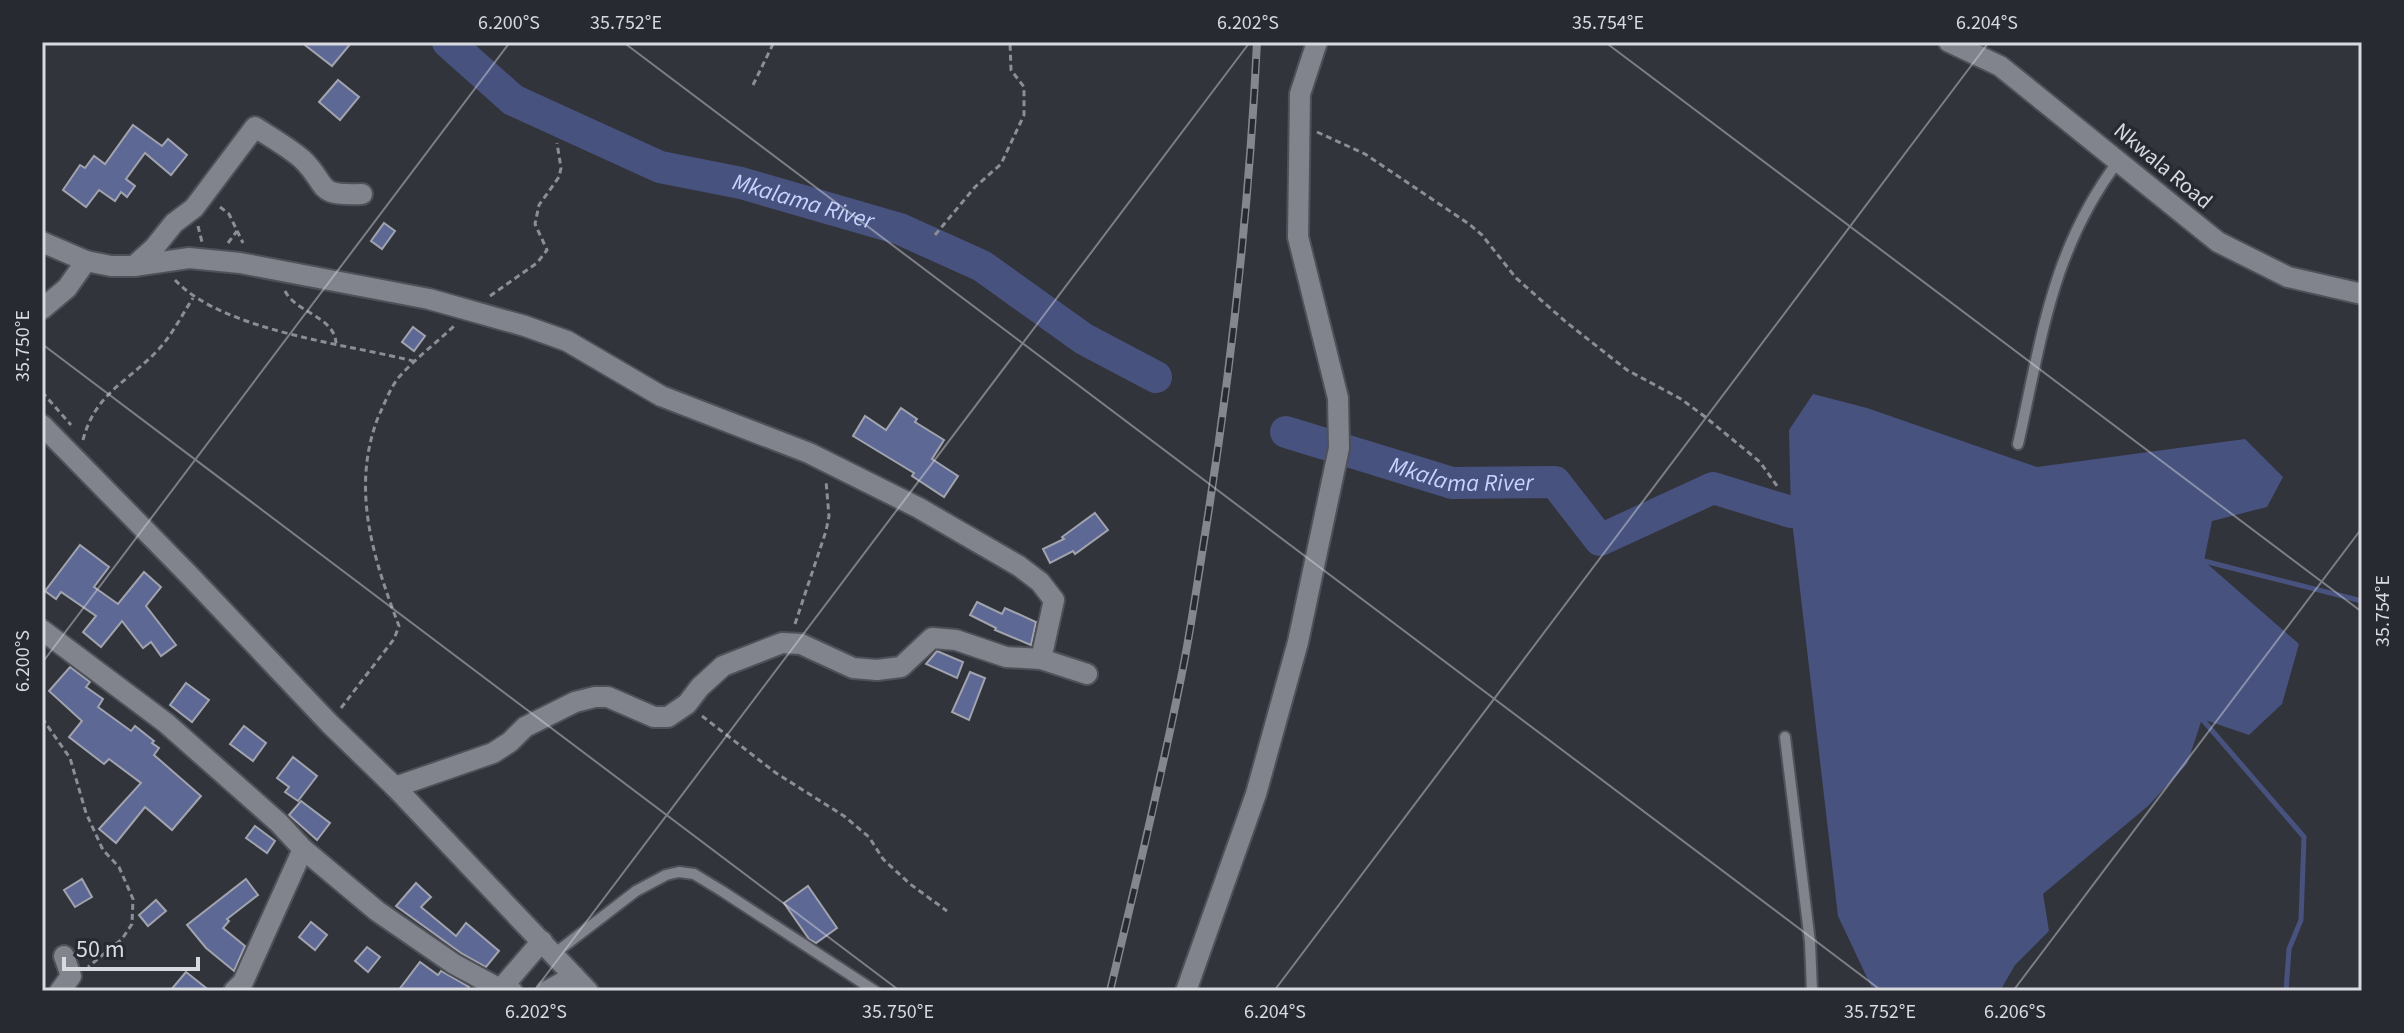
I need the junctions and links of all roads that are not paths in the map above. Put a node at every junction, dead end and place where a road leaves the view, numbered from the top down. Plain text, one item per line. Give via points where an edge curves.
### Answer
1 (1317, 42) edge
2 (1949, 42) edge
3 (2119, 160) junction
4 (362, 194) dead end
5 (42, 242) edge
6 (86, 261) junction
7 (134, 266) junction
8 (2362, 294) edge
9 (42, 309) edge
10 (42, 425) edge
11 (2018, 444) dead end
12 (42, 630) edge
13 (1041, 659) junction
14 (1087, 674) dead end
15 (1785, 737) dead end
16 (395, 787) junction
17 (303, 849) junction
18 (548, 947) junction
19 (64, 956) dead end
20 (66, 983) edge
21 (581, 984) edge
22 (504, 990) edge
23 (234, 991) edge
24 (547, 991) edge
25 (875, 991) edge
26 (1186, 991) edge
27 (1812, 991) edge

1 - 26 street via 1300,94 1298,237 1338,398 1339,448 1298,642 1256,794
2 - 3 street, Nkwala Road via 2000,66
3 - 8 street, Nkwala Road via 2218,242 2288,277
3 - 11 lane via 2094,193 2054,284
4 - 7 street via 335,195 320,185 303,160 255,127 198,202
5 - 6 street
6 - 7 street
6 - 9 street via 67,288
7 - 13 street via 205,258 255,266 472,310 567,341 661,396 832,464 1019,566 1054,600
10 - 16 street
12 - 17 street via 166,723
13 - 14 street
13 - 16 street via 1006,657 956,640 932,638 901,667 877,670 853,668 791,643 723,666 668,717 654,717 608,697 575,702 525,727 493,753
15 - 27 lane
16 - 18 street
17 - 22 street via 377,911 454,964
17 - 23 street via 243,982
18 - 21 street
18 - 22 street
18 - 25 lane via 666,875 694,874
19 - 20 street
21 - 24 street

